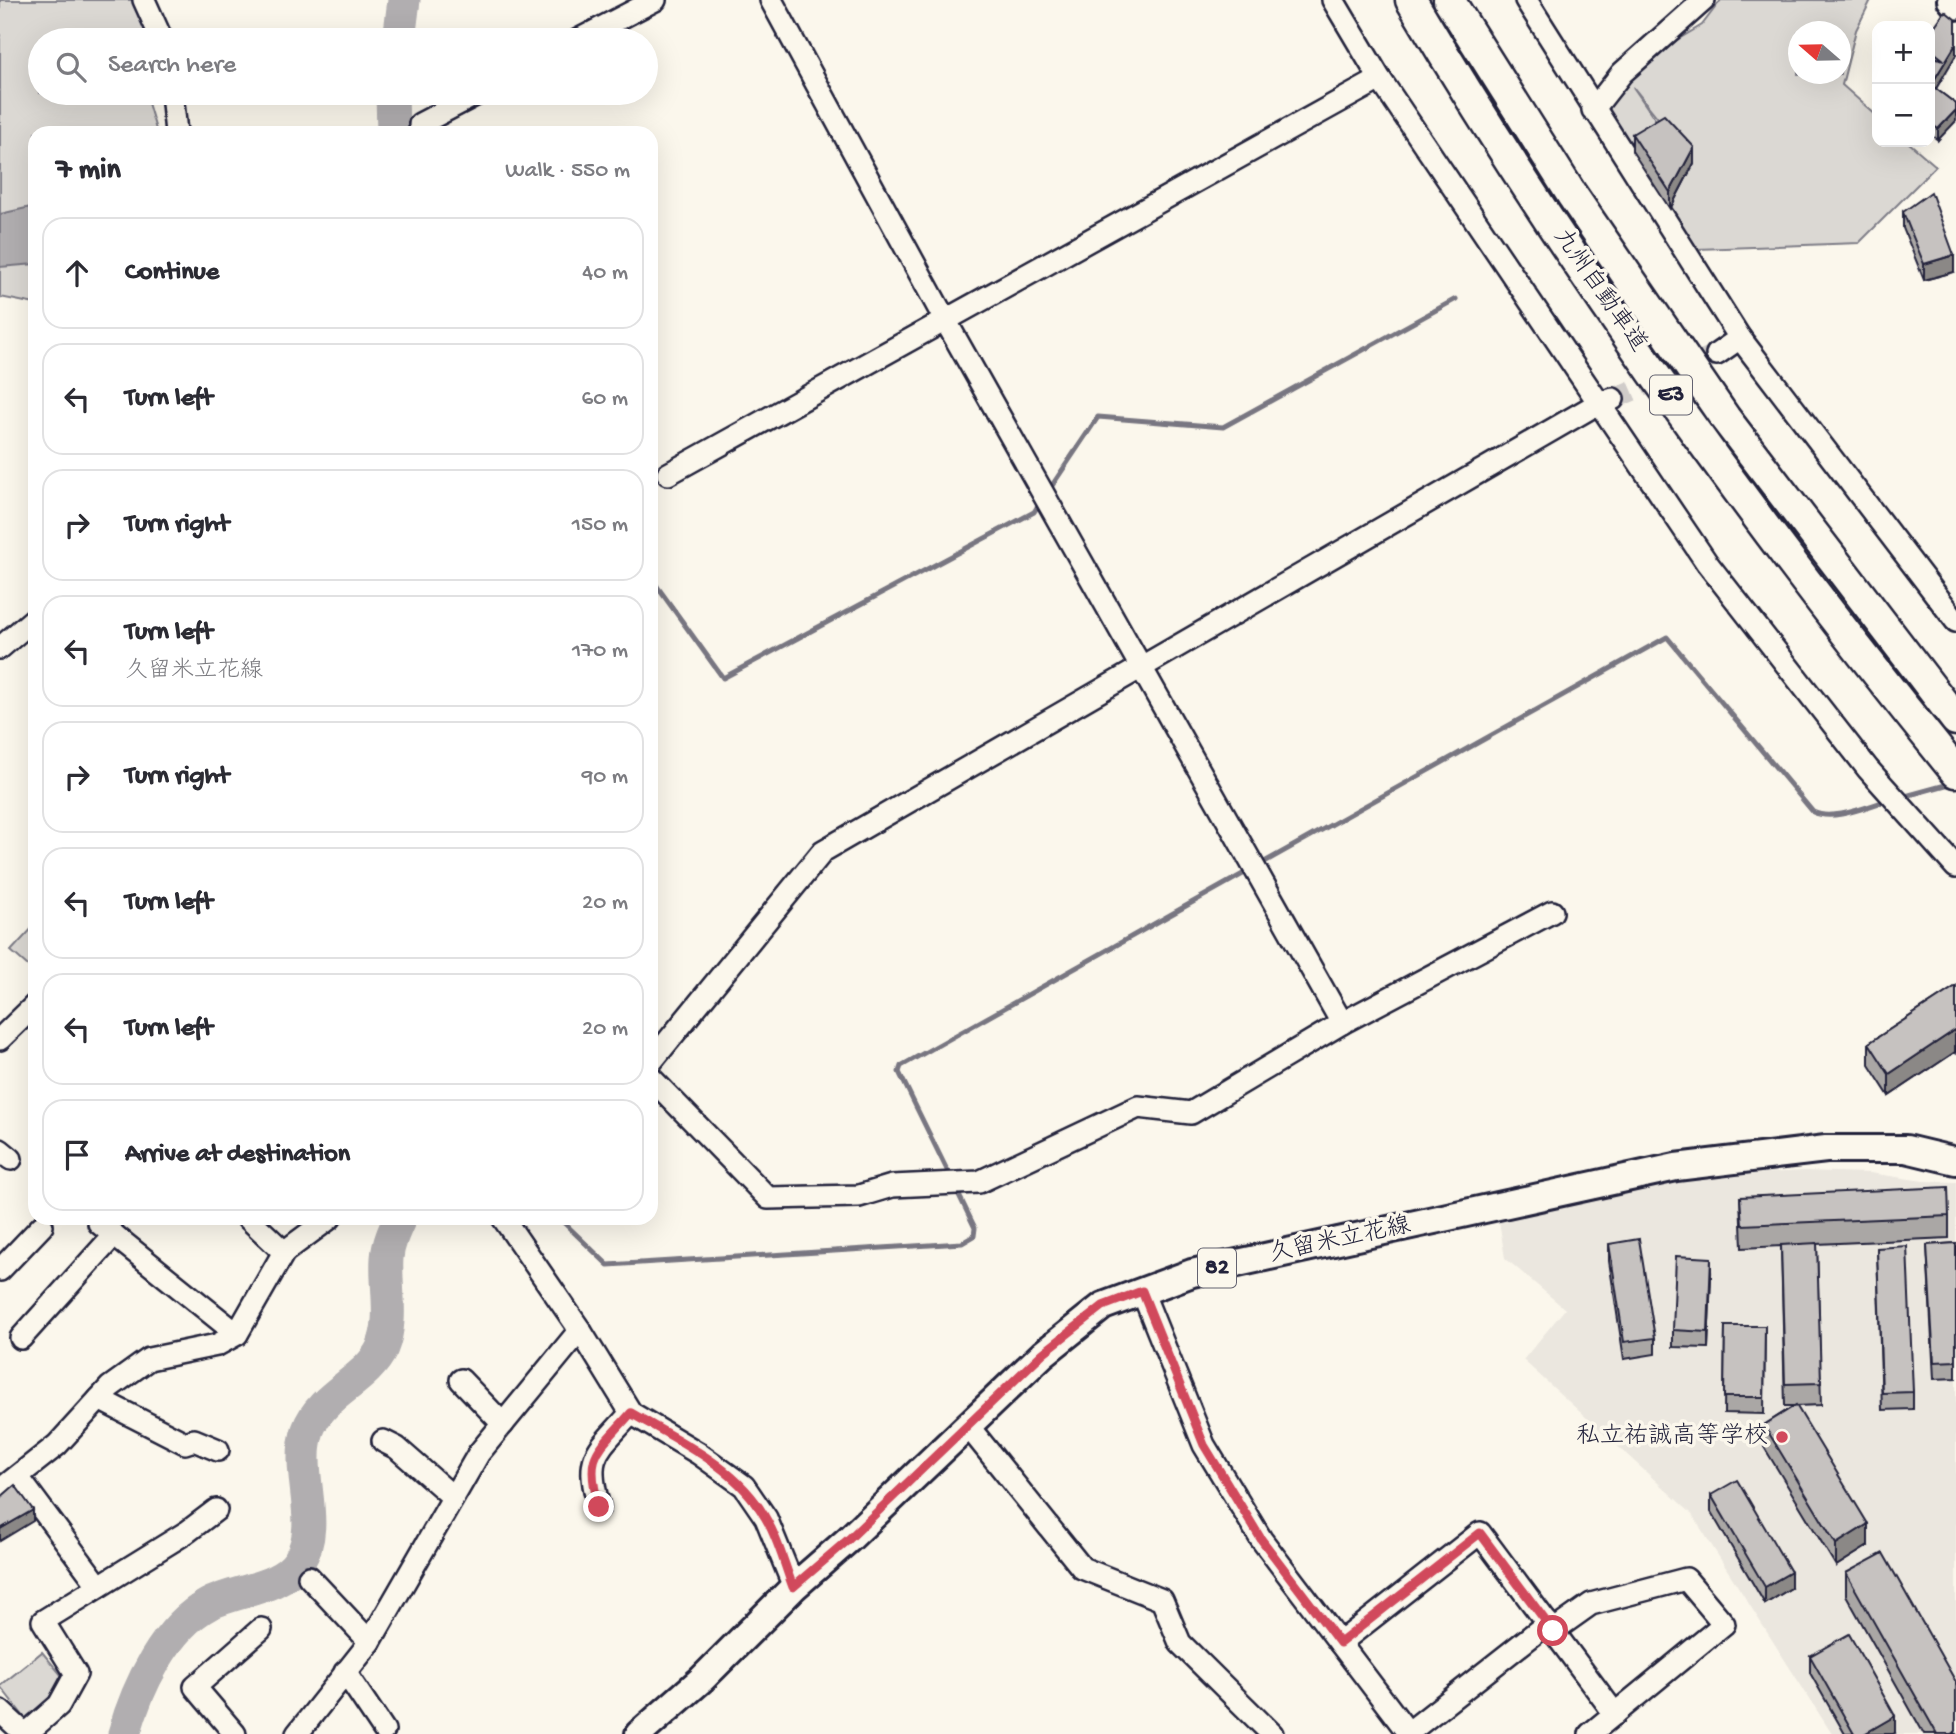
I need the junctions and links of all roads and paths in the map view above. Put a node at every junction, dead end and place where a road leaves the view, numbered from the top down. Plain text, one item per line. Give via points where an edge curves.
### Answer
1 (144, 0) edge
2 (654, 0) edge
3 (771, 0) edge
4 (1332, 0) edge
5 (1410, 0) edge
6 (1449, 0) edge
7 (1526, 0) edge
8 (1704, 0) edge
9 (1951, 0) edge
10 (1956, 6) edge
11 (622, 7) edge
12 (157, 28) edge
13 (594, 28) edge
14 (1380, 79) junction
15 (173, 105) edge
16 (456, 105) edge
17 (1593, 110) junction
18 (420, 124) dead end
19 (175, 126) edge
20 (944, 318) junction
21 (1740, 338) junction
22 (1717, 354) tunnel mouth
23 (1605, 401) junction
24 (668, 474) dead end
25 (1956, 621) edge
26 (28, 624) edge
27 (0, 648) edge
28 (1139, 666) junction
29 (1956, 719) edge
30 (1956, 772) edge
31 (1956, 867) edge
32 (1552, 912) dead end
33 (28, 1012) edge
34 (1342, 1023) junction
35 (0, 1039) edge
36 (658, 1053) edge
37 (658, 1084) edge
38 (1956, 1161) edge
39 (256, 1225) edge
40 (320, 1225) edge
41 (508, 1225) edge
42 (42, 1226) dead end
43 (284, 1251) junction
44 (0, 1270) edge
45 (1142, 1291) junction
46 (580, 1330) junction
47 (237, 1334) junction
48 (21, 1338) dead end
49 (461, 1380) dead end
50 (99, 1399) junction
51 (631, 1413) junction
52 (503, 1424) junction
53 (968, 1426) junction
54 (383, 1441) dead end
55 (218, 1450) dead end
56 (18, 1477) junction
57 (0, 1490) edge
58 (453, 1497) junction
59 (599, 1507) dead end
60 (216, 1510) dead end
61 (309, 1577) dead end
62 (99, 1586) junction
63 (793, 1587) junction
64 (1550, 1627) junction
65 (261, 1629) dead end
66 (370, 1642) junction
67 (1340, 1643) junction
68 (345, 1672) junction
69 (0, 1711) edge
70 (1615, 1714) junction
71 (384, 1730) dead end
72 (26, 1734) edge
73 (236, 1734) edge
74 (297, 1734) edge
75 (639, 1734) edge
76 (1272, 1734) edge
77 (1408, 1734) edge
78 (1590, 1734) edge

1 - 12 street
2 - 11 street
3 - 20 street
4 - 14 street
5 - 30 highway, 九州自動車道 / E3 via 1546,215 1701,438
6 - 29 highway, 九州自動車道 / E3 via 1572,195 1725,418
7 - 17 street
8 - 17 street via 1622,73
9 - 10 main road
11 - 13 street
14 - 20 street
14 - 23 street
15 - 19 street
16 - 18 street
17 - 21 street
20 - 24 street
20 - 28 street
21 - 22 street
21 - 25 street
23 - 28 street
23 - 31 street via 1707,563 1868,769
26 - 27 street
28 - 34 street
28 - 36 street via 823,851
32 - 34 street
33 - 35 street
34 - 37 street via 1191,1113 1138,1107 979,1182 892,1186 859,1196 768,1198
38 - 45 main road, 久留米立花線 / 82 via 1906,1149 1826,1150 1676,1167 1192,1273
39 - 43 street
40 - 43 street
41 - 46 street
42 - 44 street
43 - 47 street
45 - 53 main road, 久留米立花線 / 82 via 1103,1306 1043,1353
45 - 67 street via 1204,1445 1261,1539
46 - 51 street
46 - 52 street
47 - 48 street via 106,1229
47 - 50 street via 217,1346 149,1359
49 - 52 street
50 - 55 street via 185,1443 194,1440
50 - 56 street via 57,1445
51 - 59 street via 593,1457 591,1478
51 - 63 street via 744,1486 766,1518
52 - 58 street
53 - 63 main road, 久留米立花線 / 82
53 - 76 street via 1082,1568 1162,1600 1180,1643
54 - 58 street
56 - 57 street
56 - 62 street
58 - 66 street
60 - 62 street
61 - 66 street
62 - 72 street via 43,1621 76,1674 59,1705
63 - 75 main road, 久留米立花線 / 82 via 702,1679
64 - 67 street via 1480,1533
64 - 70 street
64 - 70 street via 1591,1604 1686,1579 1724,1623
64 - 77 street
65 - 73 street via 195,1687
66 - 68 street
67 - 77 street
68 - 71 street
68 - 74 street
69 - 72 street
70 - 78 street

